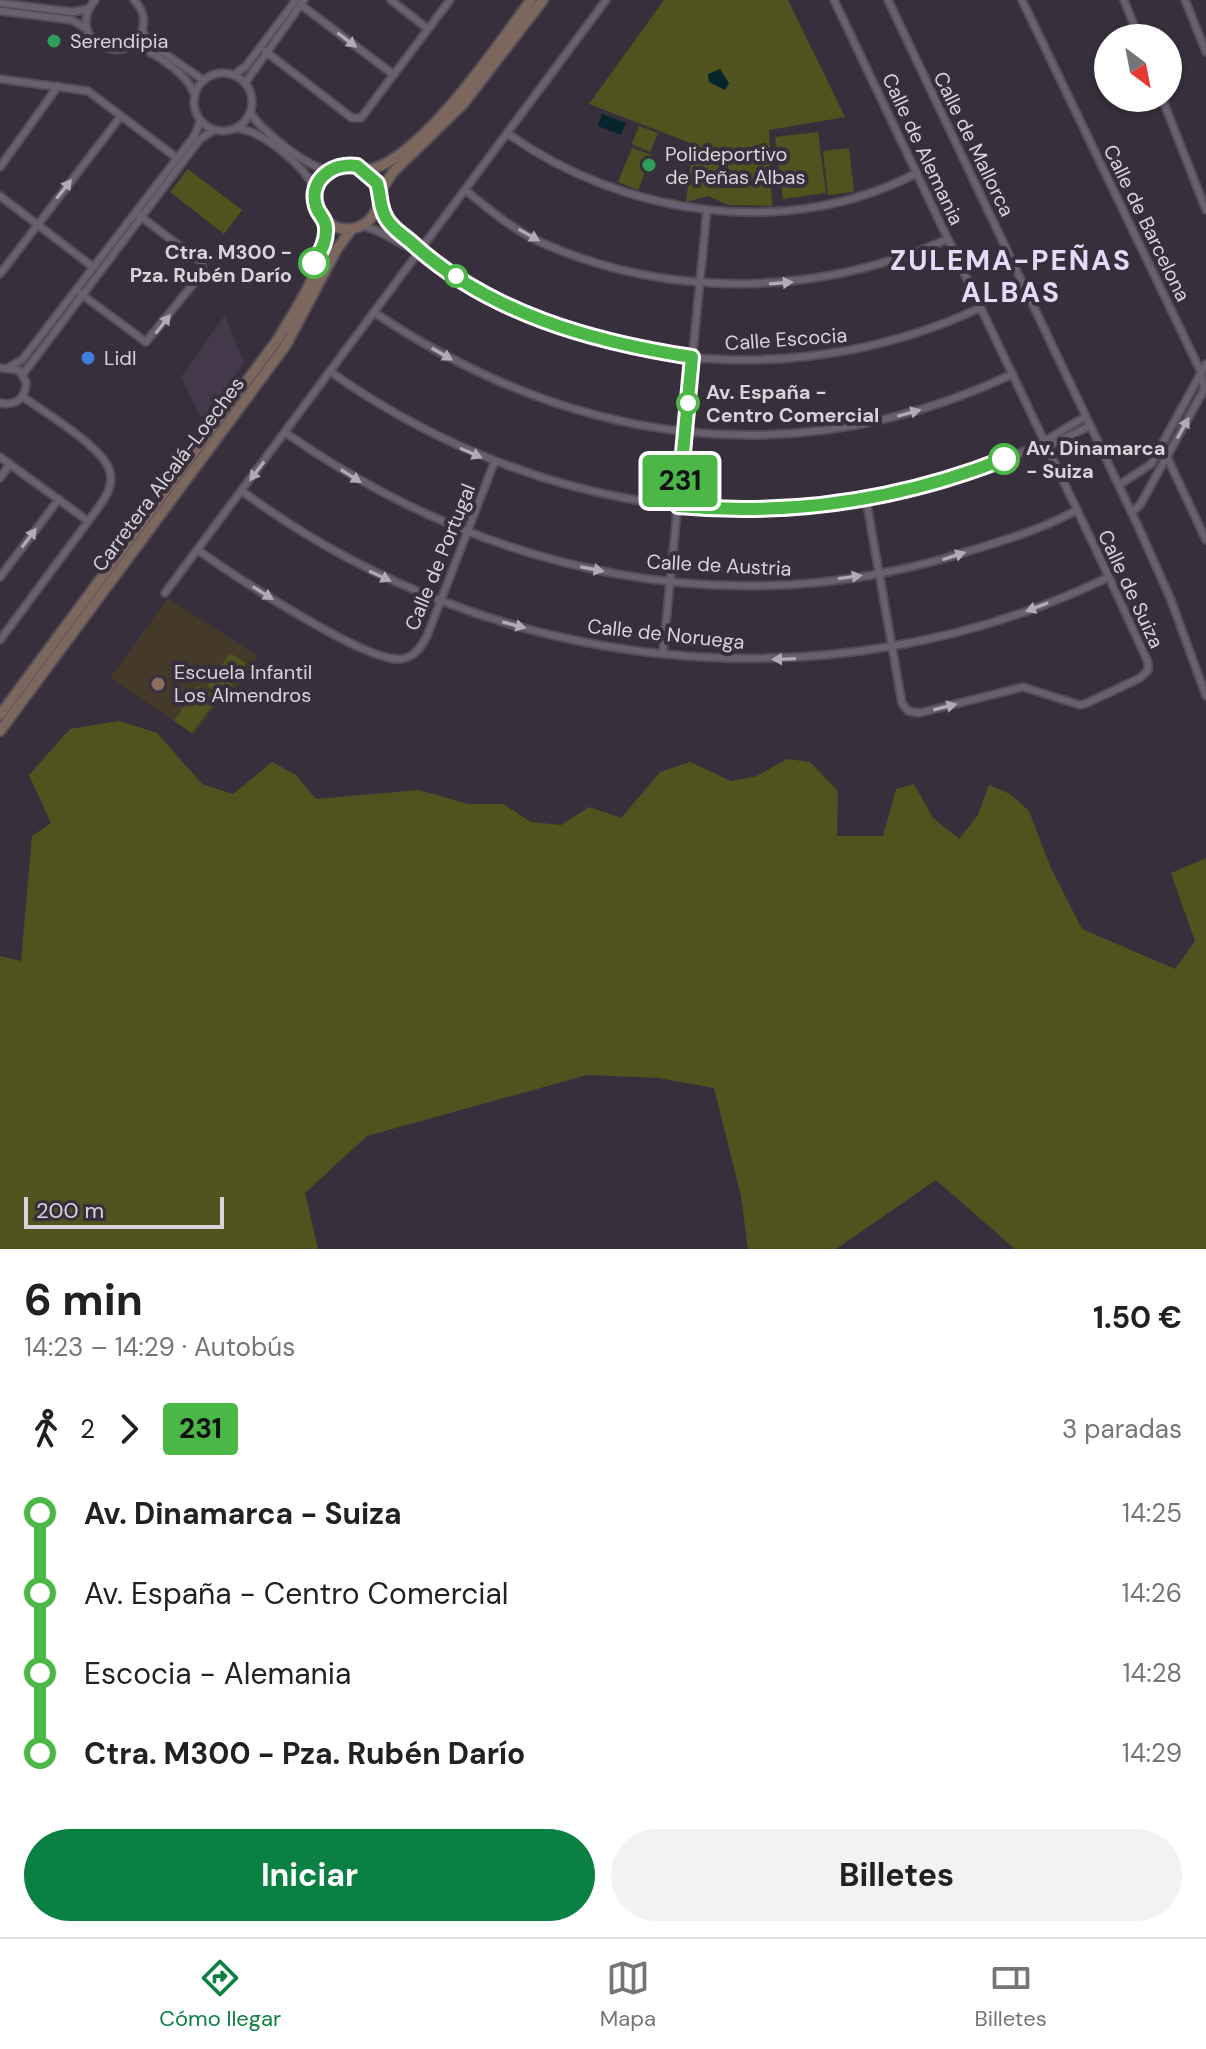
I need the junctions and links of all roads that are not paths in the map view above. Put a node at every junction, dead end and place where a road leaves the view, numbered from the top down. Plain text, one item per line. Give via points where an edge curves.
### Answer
1 (95, 0) edge
2 (134, 0) edge
3 (391, 0) edge
4 (450, 0) edge
5 (531, 0) edge
6 (543, 0) edge
7 (606, 0) edge
8 (834, 0) edge
9 (888, 0) edge
10 (1022, 0) edge
11 (1124, 0) edge
12 (1185, 0) edge
13 (300, 2) edge
14 (0, 3) edge
15 (88, 9) junction
16 (0, 11) edge
17 (1133, 24) edge
18 (428, 29) junction
19 (87, 30) junction
20 (142, 30) junction
21 (128, 46) junction
22 (265, 51) junction
23 (1206, 52) edge
24 (234, 75) junction
25 (394, 75) junction
26 (0, 79) edge
27 (203, 80) junction
28 (245, 83) junction
29 (58, 86) junction
30 (195, 94) junction
31 (250, 112) junction
32 (1168, 112) edge
33 (121, 116) junction
34 (200, 121) junction
35 (236, 128) junction
36 (214, 130) junction
37 (507, 133) junction
38 (177, 158) junction
39 (0, 167) edge
40 (330, 170) junction
41 (365, 170) junction
42 (917, 173) junction
43 (316, 190) junction
44 (465, 190) junction
45 (380, 192) junction
46 (0, 196) edge
47 (379, 204) junction
48 (707, 210) junction
49 (1206, 210) edge
50 (140, 216) junction
51 (326, 222) junction
52 (37, 224) junction
53 (362, 226) junction
54 (351, 230) junction
55 (948, 239) junction
56 (420, 251) junction
57 (93, 267) junction
58 (0, 274) edge
59 (699, 282) junction
60 (81, 294) junction
61 (980, 308) junction
62 (375, 313) junction
63 (692, 357) junction
64 (1206, 364) edge
65 (9, 367) junction
66 (0, 368) edge
67 (331, 372) junction
68 (1204, 372) edge
69 (23, 374) junction
70 (1013, 374) junction
71 (1205, 388) edge
72 (23, 397) junction
73 (0, 403) edge
74 (1086, 417) junction
75 (1090, 426) junction
76 (685, 432) junction
77 (286, 433) junction
78 (1045, 441) junction
79 (1158, 451) junction
80 (0, 457) edge
81 (1167, 457) junction
82 (494, 463) junction
83 (10, 464) junction
84 (0, 478) edge
85 (1119, 485) junction
86 (242, 491) junction
87 (59, 499) junction
88 (866, 499) junction
89 (678, 506) junction
90 (1077, 510) junction
91 (1132, 512) junction
92 (88, 521) junction
93 (466, 533) junction
94 (1206, 540) edge
95 (198, 550) junction
96 (878, 573) junction
97 (0, 577) edge
98 (1109, 577) junction
99 (671, 581) junction
100 (165, 593) dead end
101 (440, 601) junction
102 (0, 640) edge
103 (891, 646) junction
104 (663, 653) junction
105 (1206, 696) edge
106 (0, 715) edge
107 (0, 731) edge

1 - 15 street
2 - 20 street via 142,12
3 - 18 street
4 - 18 street
5 - 41 main road via 431,125 387,164
6 - 45 main road via 463,104 393,172
7 - 37 street
8 - 42 street, Calle de Alemania
9 - 74 street, Calle de Mallorca
10 - 68 street, Calle de Barcelona
11 - 17 street
12 - 23 street
13 - 22 street
13 - 24 street
13 -> 25 street
14 - 15 street via 73,12
15 - 19 street
16 - 19 street via 72,20
18 - 25 street
19 - 21 street via 104,48
20 - 21 street
20 - 27 street via 151,44
21 - 30 street via 146,50 186,80
22 - 25 street via 357,119 365,116
22 - 28 street
24 - 27 street
24 - 28 street
26 - 29 street
27 - 30 street
28 - 31 street
29 - 33 street via 88,91
29 - 39 street
30 - 34 street
31 - 35 street
31 - 40 street via 306,161
32 - 49 street
33 - 38 street
52 -> 33 street
34 - 36 street
34 - 38 street
35 - 36 street
35 - 43 street via 264,139 309,176
36 - 50 street via 200,139
37 - 44 street
37 - 48 street via 561,167 613,190
38 - 57 street
40 - 41 main road via 348,165
40 - 43 main road
41 - 45 main road
42 - 48 street via 845,200 771,212
42 - 55 street, Calle de Alemania
43 - 51 main road via 316,207
44 - 56 street
44 -> 59 street via 506,223 540,241 649,276
45 - 47 main road
46 - 52 street
47 - 53 main road
47 - 56 street, Calle Escocia via 390,225
48 - 59 street
50 - 60 street
60 -> 50 street via 146,342 203,272 201,262
51 - 54 main road
51 - 106 main road, Carretera Alcalá-Loeches via 326,241 309,285 278,339
52 - 57 street
52 - 58 street
53 - 54 main road
53 - 56 street, Calle Escocia
54 - 107 main road, Carretera Alcalá-Loeches via 286,345
59 -> 55 street via 781,284 847,275
55 - 61 street, Calle de Alemania
56 - 62 street
56 - 63 street, Calle Escocia via 476,288 540,319 597,339
57 - 65 street via 23,359
59 - 63 street
60 - 69 street
61 - 63 street, Calle Escocia via 935,327 830,356
61 - 70 street, Calle de Alemania
62 - 67 street
62 -> 76 street via 471,371 542,400 614,422
63 - 76 street
64 - 68 street
65 - 66 street
65 - 69 street
67 - 77 street
67 -> 82 street via 396,415
68 - 71 street, Calle de Barcelona
68 - 79 street
69 - 72 street
76 -> 70 street via 828,430 900,417 964,397
70 - 78 street, Calle de Alemania
81 -> 71 street
72 - 73 street via 16,403
72 - 92 street via 107,464 110,485
74 - 75 street, Calle de Mallorca
74 - 78 street
75 - 78 street via 1052,444
75 - 85 street, Calle de Mallorca
76 - 89 street
77 -> 86 street
77 -> 93 street, Calle de Austria via 364,484
78 - 88 street via 968,473
78 - 90 street, Calle de Suiza
79 - 81 street
79 - 85 street via 1146,469
80 - 83 street
81 - 91 street
81 - 94 street
82 - 89 street via 585,491
82 - 93 street, Calle de Portugal
83 - 84 street
83 - 87 street
85 - 91 street, Calle de Mallorca
86 - 95 street
86 -> 101 street, Calle de Noruega via 328,550
87 - 92 street
97 -> 87 street
88 - 89 street via 776,509
88 - 96 street, Calle de Suiza
89 - 99 street
96 -> 90 street, Calle de Austria via 975,549
90 - 98 street, Calle de Suiza
91 - 105 street, Calle de Mallorca
92 - 102 street
93 -> 99 street, Calle de Austria via 590,570
93 - 101 street, Calle de Portugal
95 - 100 street
95 -> 101 street, Calle de Portugal via 301,616 392,659 407,658 419,649
99 -> 96 street, Calle de Austria via 802,584
96 - 103 street, Calle de Suiza
98 -> 103 street, Calle de Noruega via 1029,611
103 -> 98 street, Calle de Suiza via 902,703 913,713 1023,687 1087,703 1148,670
99 - 104 street
101 -> 104 street, Calle de Noruega via 581,642
103 -> 104 street, Calle de Noruega via 781,659

